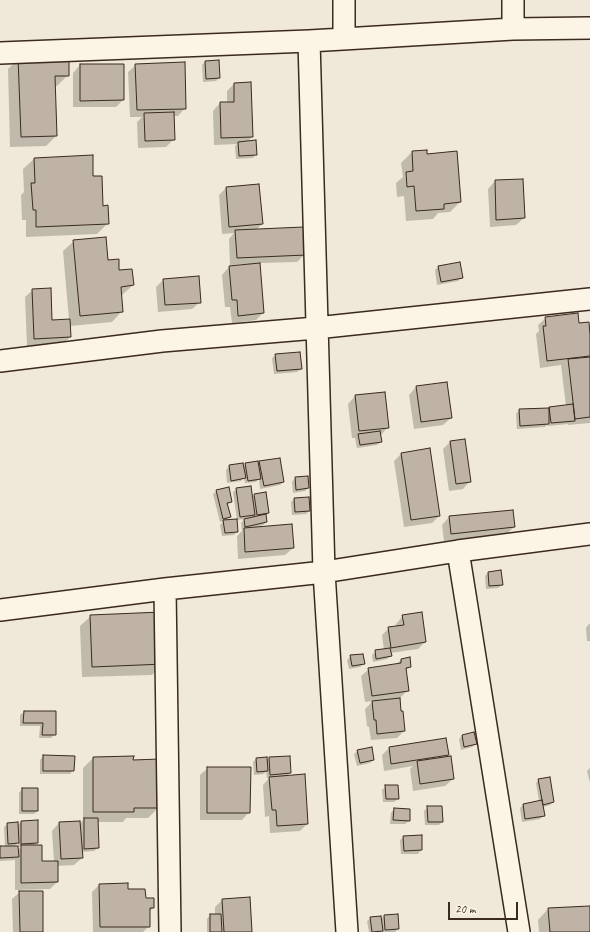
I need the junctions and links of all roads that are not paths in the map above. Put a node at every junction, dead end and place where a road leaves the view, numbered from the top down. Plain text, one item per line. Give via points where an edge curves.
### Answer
1 (344, 0) edge
2 (513, 0) edge
3 (590, 28) edge
4 (513, 29) junction
5 (344, 39) junction
6 (309, 41) junction
7 (0, 53) edge
8 (590, 299) edge
9 (316, 328) junction
10 (0, 360) edge
11 (590, 534) edge
12 (458, 551) junction
13 (324, 572) junction
14 (165, 589) junction
15 (0, 610) edge
16 (170, 932) edge
17 (347, 932) edge
18 (519, 932) edge

1 - 5 street
2 - 4 street
3 - 4 street
4 - 5 street
5 - 6 street
6 - 7 street
6 - 9 street
8 - 9 street
9 - 10 street via 162,341
9 - 13 street
11 - 12 street
12 - 13 street
12 - 18 street
13 - 14 street
13 - 17 street
14 - 15 street
14 - 16 street

